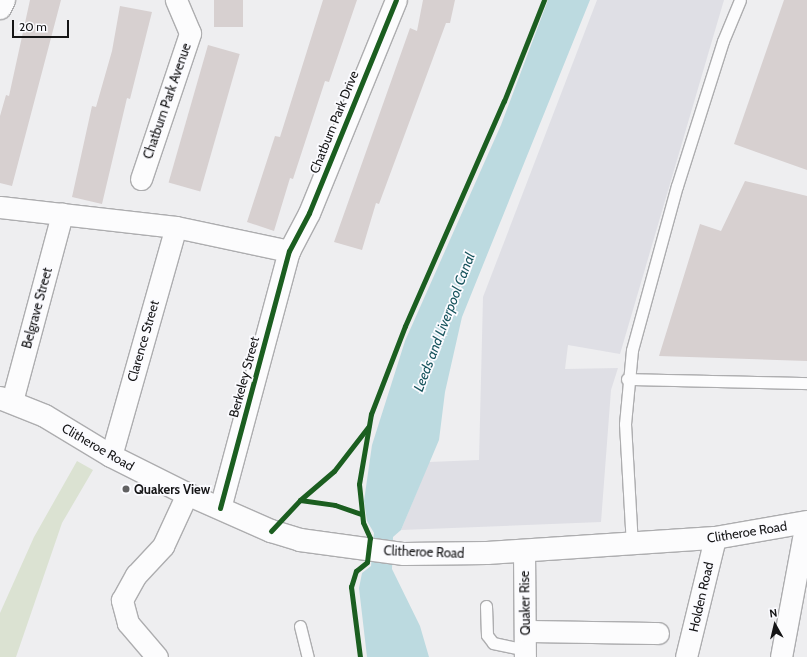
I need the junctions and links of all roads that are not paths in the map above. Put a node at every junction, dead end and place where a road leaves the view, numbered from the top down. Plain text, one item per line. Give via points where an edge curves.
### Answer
1 (4, 0) edge
2 (176, 0) edge
3 (396, 0) edge
4 (740, 0) edge
5 (0, 8) edge
6 (141, 179) dead end
7 (0, 207) edge
8 (62, 214) junction
9 (176, 227) junction
10 (289, 251) junction
11 (627, 379) junction
12 (807, 383) edge
13 (6, 400) edge
14 (111, 456) junction
15 (187, 494) junction
16 (220, 508) junction
17 (806, 522) edge
18 (715, 538) junction
19 (632, 545) junction
20 (524, 550) junction
21 (486, 606) dead end
22 (300, 626) dead end
23 (658, 633) dead end
24 (525, 646) edge
25 (158, 657) edge
26 (308, 657) edge
27 (686, 657) edge
28 (782, 657) edge

1 - 5 street
2 - 6 street, Chatburn Park Avenue via 190,33
3 - 10 street, Chatburn Park Drive via 309,213
4 - 11 lane via 723,41 677,186 632,350
7 - 8 street
8 - 9 street
8 - 13 street, Belgrave Street
9 - 10 street
9 - 14 street, Clarence Street
10 - 16 street, Berkeley Street
11 - 12 lane
11 - 19 lane via 625,424
13 - 14 main road, Clitheroe Road via 45,416
14 - 15 main road, Clitheroe Road
15 - 16 main road, Clitheroe Road
15 - 25 street via 164,546 136,575 122,600 128,623
16 - 20 main road, Clitheroe Road via 270,531 300,540 346,547 404,554
17 - 18 main road, Clitheroe Road
17 - 28 street
18 - 19 main road, Clitheroe Road
18 - 27 street, Holden Road
19 - 20 main road, Clitheroe Road
20 - 24 street, Quaker Rise
21 - 24 lane via 487,635 493,643
22 - 26 lane
23 - 24 street

